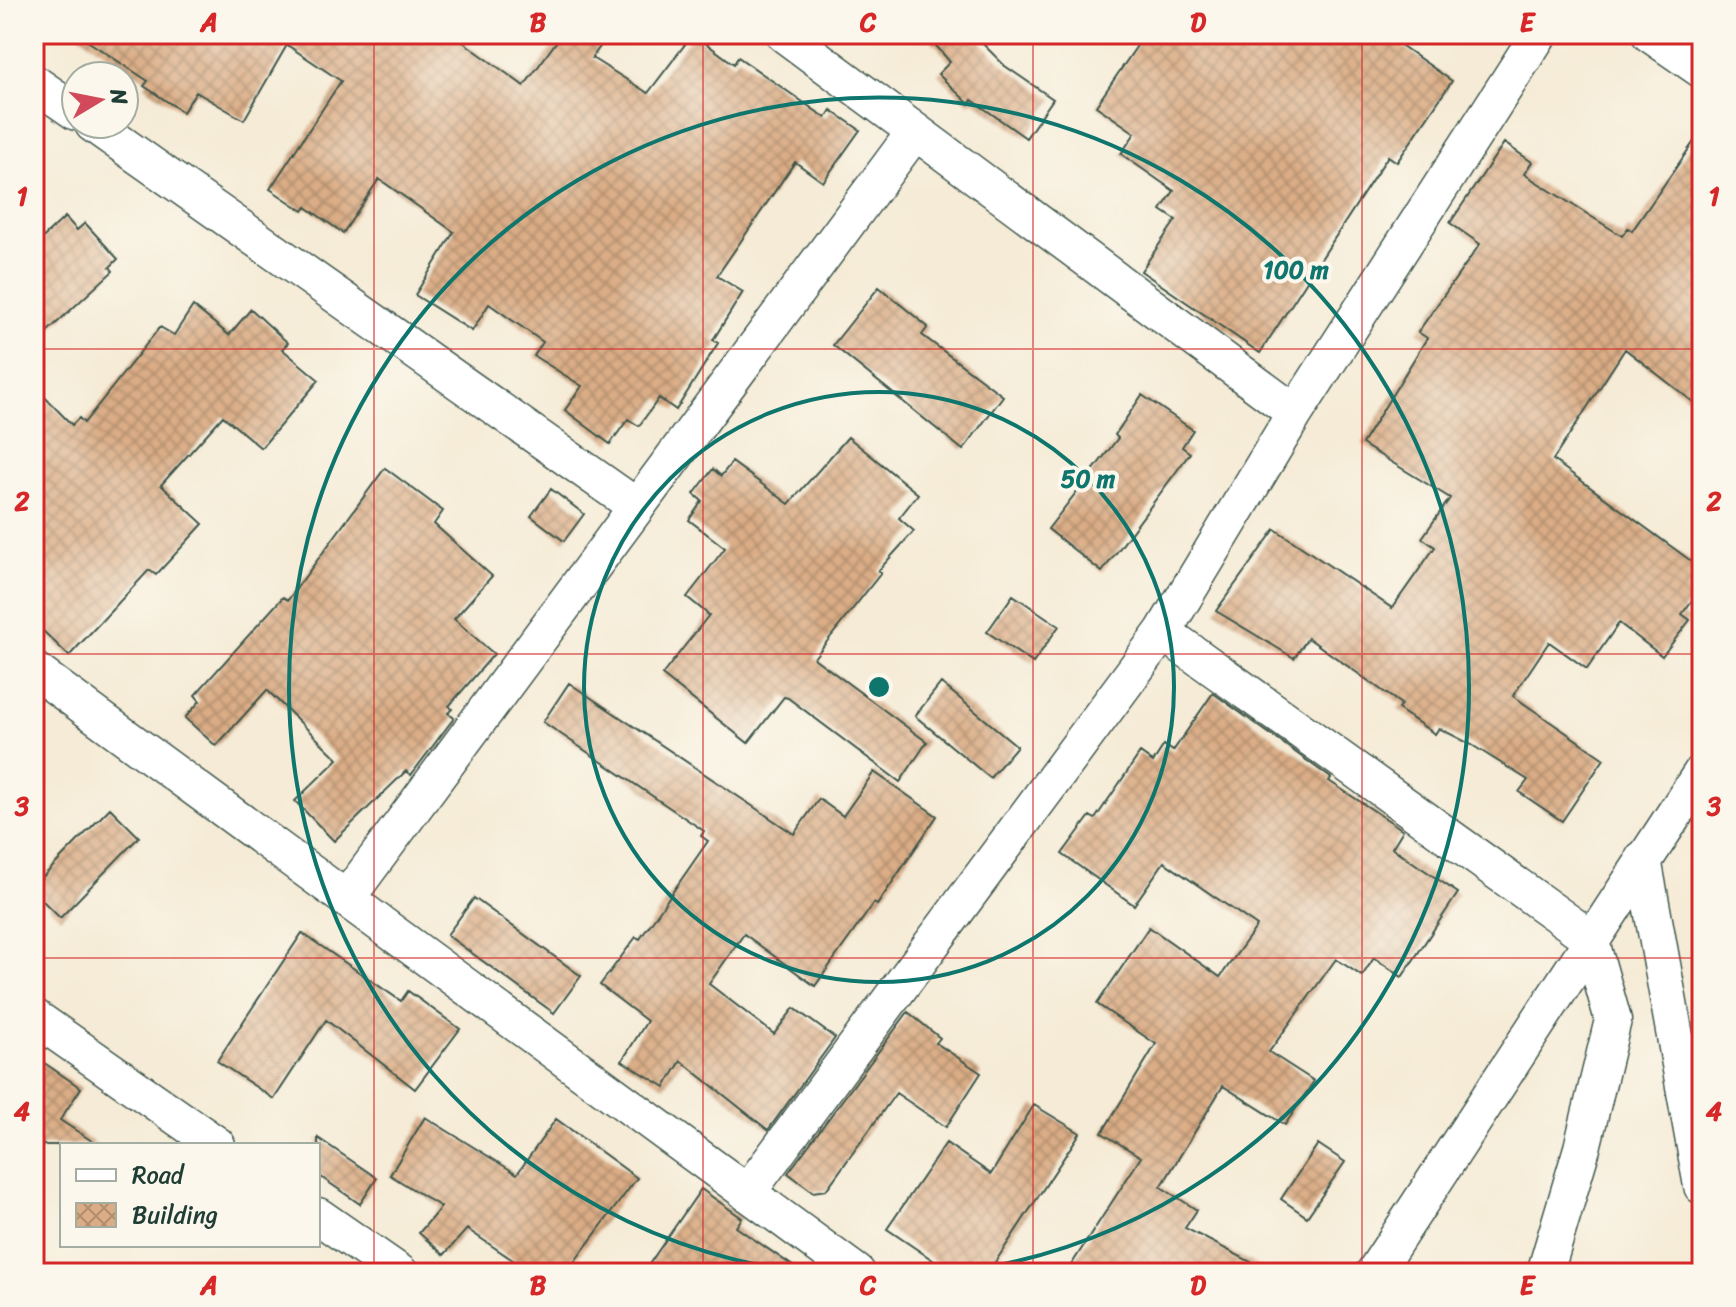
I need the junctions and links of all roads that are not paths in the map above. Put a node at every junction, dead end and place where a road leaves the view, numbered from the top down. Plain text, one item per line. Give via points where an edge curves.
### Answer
1 (784, 34) edge
2 (1539, 34) edge
3 (1650, 34) edge
4 (1702, 70) edge
5 (34, 83) edge
6 (60, 101) edge
7 (914, 133) junction
8 (116, 140) edge
9 (1295, 413) junction
10 (637, 507) junction
11 (1163, 632) junction
12 (34, 670) edge
13 (1702, 772) edge
14 (1643, 859) junction
15 (346, 899) junction
16 (1590, 938) junction
17 (34, 1017) edge
18 (214, 1143) edge
19 (1702, 1186) edge
20 (747, 1193) junction
21 (320, 1217) edge
22 (400, 1273) edge
23 (857, 1273) edge
24 (1374, 1273) edge
25 (1545, 1273) edge

1 - 7 street
2 - 9 street
3 - 4 street
5 - 6 street
7 - 9 street
7 - 10 street
8 - 10 street
9 - 11 street
10 - 15 street
11 - 16 street
11 - 20 street
12 - 15 street
13 - 14 street
14 - 16 street
14 - 19 street
15 - 20 street
16 - 24 street
16 - 25 street via 1613,1020
17 - 18 street
20 - 23 street
21 - 22 street

